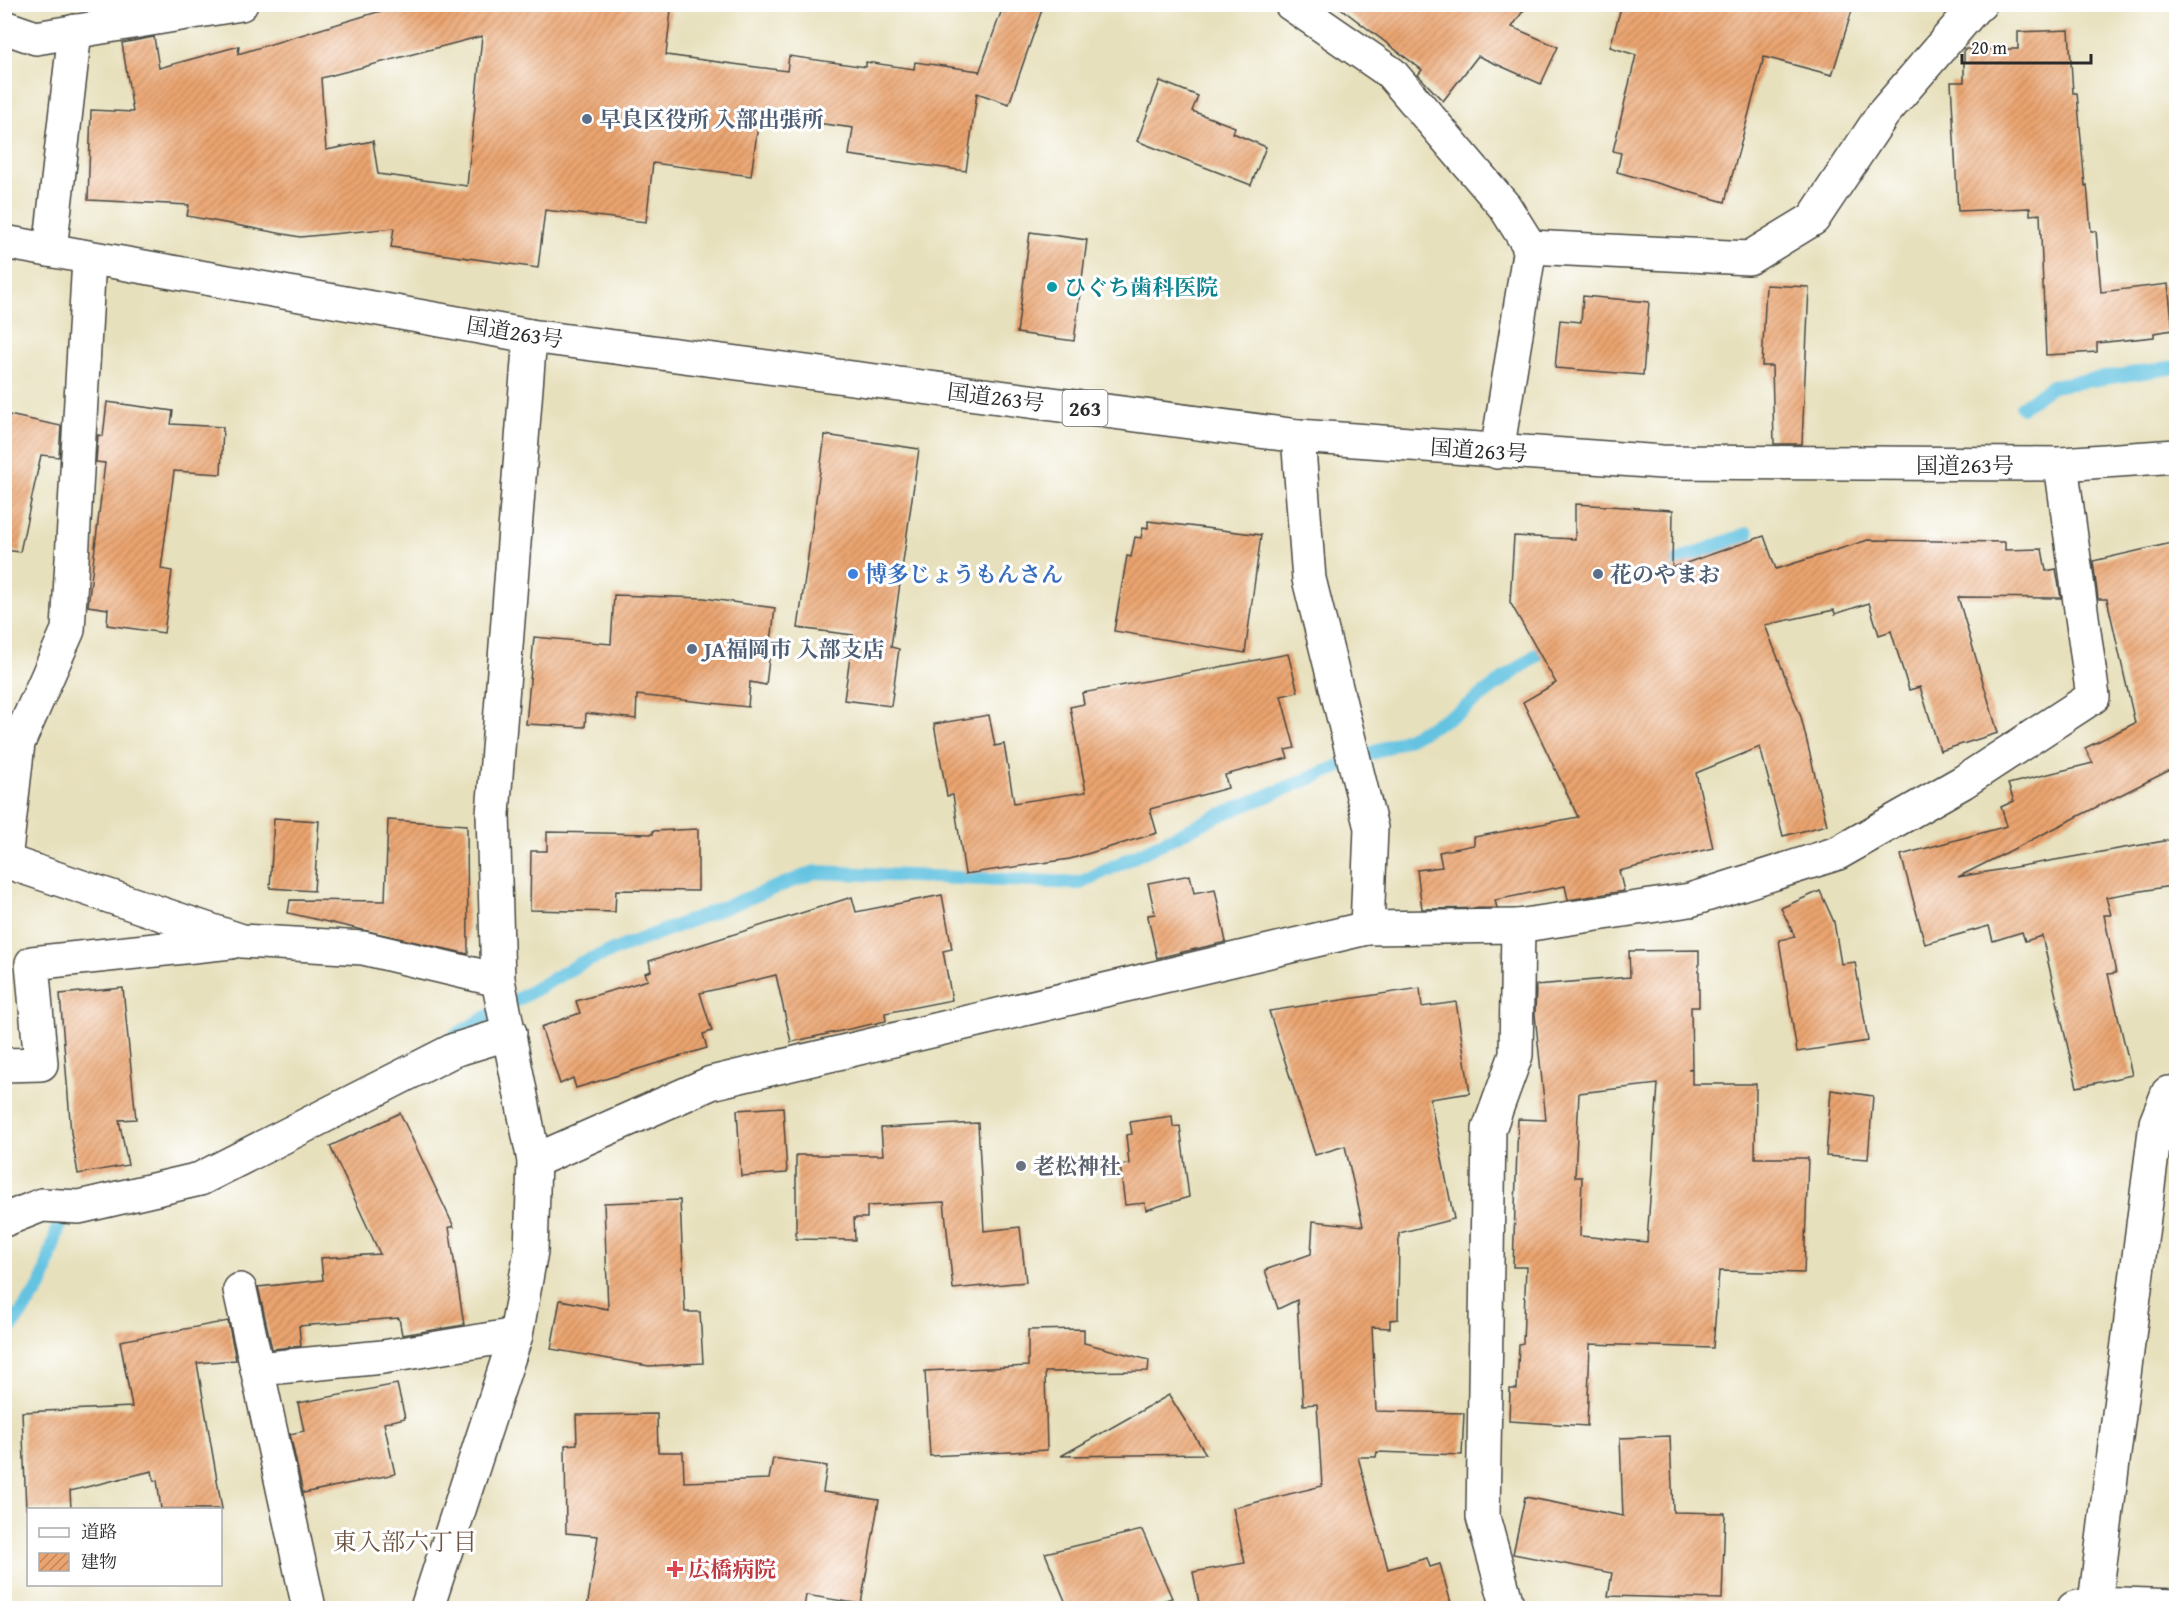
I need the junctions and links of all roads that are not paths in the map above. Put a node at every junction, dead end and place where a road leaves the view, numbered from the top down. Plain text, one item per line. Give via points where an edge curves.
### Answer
1 (241, 4) edge
2 (1291, 4) edge
3 (1980, 4) edge
4 (4, 27) edge
5 (75, 31) junction
6 (4, 242) edge
7 (1530, 247) junction
8 (50, 250) junction
9 (89, 259) junction
10 (530, 336) junction
11 (1298, 436) junction
12 (1497, 452) junction
13 (2176, 456) edge
14 (2061, 464) junction
15 (1518, 926) junction
16 (1367, 928) junction
17 (242, 941) junction
18 (504, 1008) junction
19 (4, 1065) edge
20 (2176, 1093) edge
21 (534, 1161) junction
22 (4, 1220) edge
23 (240, 1290) dead end
24 (516, 1335) junction
25 (257, 1369) junction
26 (2084, 1606) edge
27 (2176, 1606) edge
28 (309, 1608) edge
29 (427, 1608) edge
30 (1509, 1608) edge

1 - 5 main road
2 - 7 main road via 1391,73 1505,207
3 - 7 main road via 1883,114 1813,219 1749,258
4 - 5 main road via 36,38
5 - 8 main road
6 - 8 main road, 国道263号 / 263
7 - 12 main road
8 - 9 main road, 国道263号 / 263
9 - 10 main road, 国道263号 / 263
9 - 17 main road via 68,630 18,742 5,861
10 - 11 main road, 国道263号 / 263
10 - 18 main road via 494,814
11 - 12 main road, 国道263号 / 263
11 - 16 main road via 1309,579 1371,828
12 - 14 main road, 国道263号 / 263 via 1662,462
13 - 14 main road, 国道263号 / 263
14 - 15 main road via 2092,698 1963,782 1838,853 1690,900
15 - 16 main road
15 - 30 main road via 1516,1055 1489,1129 1483,1517
16 - 21 main road via 711,1083
17 - 18 main road via 363,948
17 - 19 main road via 32,963 41,1064
18 - 21 main road
18 - 22 main road via 454,1050 200,1179 79,1207 42,1205
20 - 26 main road via 2168,1093 2156,1123
21 - 24 main road via 531,1251
23 - 25 main road
24 - 25 main road via 383,1357
24 - 29 main road
25 - 28 main road
26 - 27 main road

